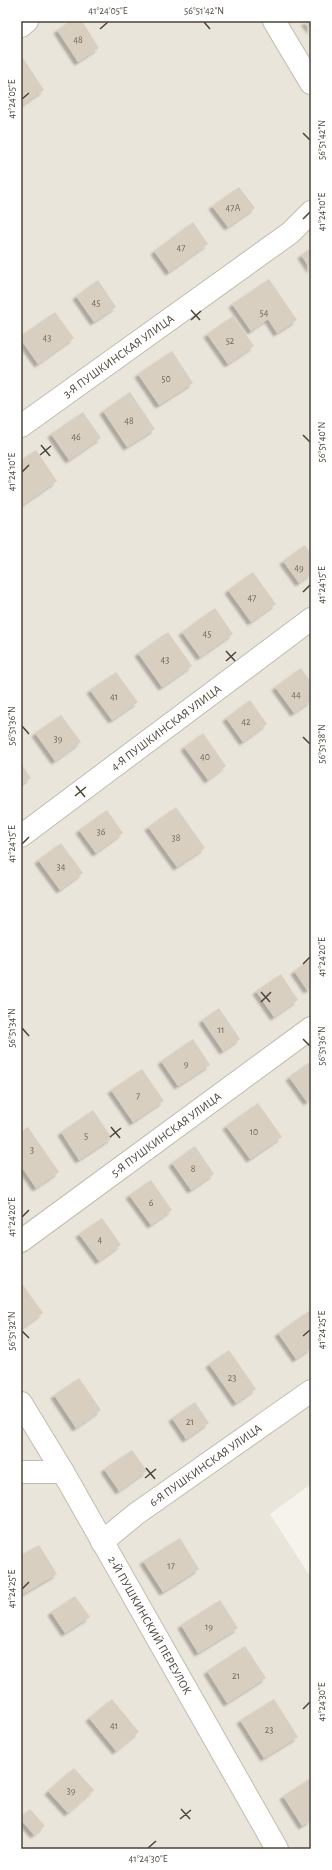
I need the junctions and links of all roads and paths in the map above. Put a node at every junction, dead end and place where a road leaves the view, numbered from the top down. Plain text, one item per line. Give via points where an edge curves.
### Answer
1 (27, 21) edge
2 (274, 21) edge
3 (21, 26) edge
4 (311, 83) edge
5 (311, 212) edge
6 (21, 426) edge
7 (311, 619) edge
8 (21, 836) edge
9 (311, 1028) edge
10 (21, 1241) edge
11 (311, 1391) edge
12 (21, 1404) edge
13 (21, 1472) edge
14 (63, 1472) junction
15 (102, 1542) junction
16 (277, 1849) edge

1 - 3 street
2 - 4 street
5 - 6 street, 3-Я ПУШКИНСКАЯ УЛИЦА via 290,233
7 - 8 street, 4-Я ПУШКИНСКАЯ УЛИЦА
9 - 10 street, 5-Я ПУШКИНСКАЯ УЛИЦА
11 - 15 street, 6-Я ПУШКИНСКАЯ УЛИЦА via 136,1514
12 - 14 street, 2-Й ПУШКИНСКИЙ ПЕРЕУЛОК
13 - 14 street
14 - 15 street, 2-Й ПУШКИНСКИЙ ПЕРЕУЛОК
15 - 16 street, 2-Й ПУШКИНСКИЙ ПЕРЕУЛОК

